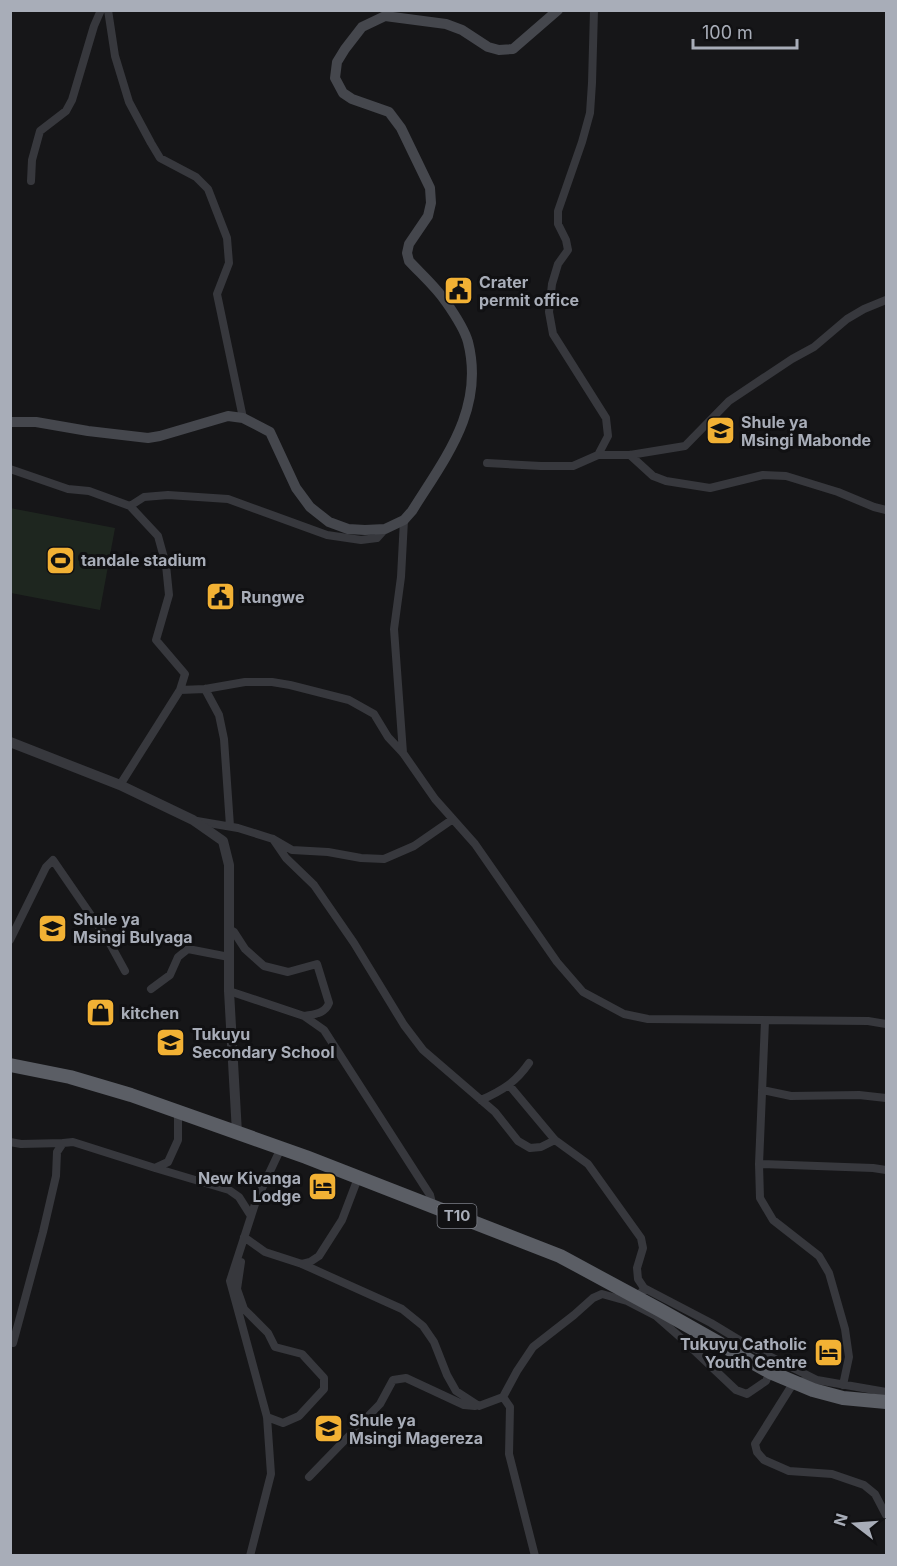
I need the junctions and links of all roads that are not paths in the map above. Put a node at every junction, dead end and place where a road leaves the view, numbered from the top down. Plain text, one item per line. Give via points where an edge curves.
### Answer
1 (101, 10) edge
2 (108, 10) edge
3 (558, 10) edge
4 (594, 10) edge
5 (31, 181) dead end
6 (886, 300) edge
7 (243, 418) junction
8 (10, 422) edge
9 (598, 455) junction
10 (630, 455) junction
11 (487, 462) dead end
12 (10, 469) edge
13 (130, 506) junction
14 (886, 510) edge
15 (404, 520) junction
16 (385, 529) junction
17 (205, 689) junction
18 (180, 690) junction
19 (10, 742) edge
20 (403, 753) junction
21 (120, 785) junction
22 (453, 819) junction
23 (193, 820) junction
24 (230, 826) junction
25 (273, 839) junction
26 (229, 929) junction
27 (10, 940) edge
28 (229, 957) junction
29 (125, 971) dead end
30 (151, 989) dead end
31 (229, 992) junction
32 (304, 1016) junction
33 (765, 1021) junction
34 (886, 1024) edge
35 (529, 1063) dead end
36 (10, 1065) edge
37 (509, 1085) junction
38 (762, 1090) junction
39 (886, 1098) edge
40 (482, 1100) junction
41 (178, 1112) junction
42 (237, 1133) junction
43 (555, 1140) junction
44 (10, 1142) edge
45 (63, 1143) junction
46 (281, 1148) junction
47 (759, 1164) junction
48 (155, 1168) junction
49 (886, 1170) edge
50 (358, 1178) junction
51 (433, 1208) junction
52 (251, 1215) junction
53 (244, 1237) junction
54 (302, 1264) junction
55 (641, 1293) junction
56 (658, 1313) junction
57 (13, 1343) dead end
58 (741, 1349) junction
59 (770, 1372) junction
60 (817, 1380) junction
61 (794, 1382) junction
62 (843, 1385) junction
63 (886, 1392) edge
64 (503, 1397) junction
65 (886, 1402) edge
66 (479, 1406) junction
67 (267, 1417) junction
68 (309, 1477) dead end
69 (886, 1515) edge
70 (250, 1556) edge
71 (535, 1556) edge

1 - 5 street via 72,100 66,111 40,131
2 - 7 street via 115,56 129,102 160,158 196,177 208,189 227,238 229,263 217,294
3 - 15 main road via 513,49 499,50 446,24 385,16 362,27 337,62 335,78 343,93 389,112 430,188 428,216 407,253 409,261 445,300 467,340 472,370 470,396 456,439
4 - 9 street via 590,113 558,211 558,224 568,250 558,264 549,312 554,334 606,418 608,436
6 - 10 street via 847,319 814,347 729,401 685,446
7 - 8 main road via 228,416 148,438
7 - 16 main road via 270,432 296,488 328,522 348,529
9 - 10 street
9 - 11 street via 573,466
10 - 14 street via 652,476 666,481 710,488 764,475 786,476
12 - 13 street
13 - 16 street via 144,497 168,495 228,499 327,535 361,540 377,538
13 - 18 street via 158,536 164,555 169,595 156,640 185,674
15 - 16 main road
15 - 20 street via 394,629
17 - 18 street
17 - 20 street via 272,682 349,700 374,714 388,738
17 - 24 street via 219,715 224,739
18 - 21 street
19 - 21 street
20 - 22 street
21 - 23 street
22 - 25 street via 414,846 384,860 292,850
22 - 33 street via 583,992 624,1014 648,1019
23 - 24 street
23 - 26 street via 223,841 229,865
24 - 25 street
25 - 40 street via 314,885 423,1050
26 - 28 street
26 - 32 street via 264,966 288,972 317,964 328,1007 321,1013
27 - 29 street via 53,860
28 - 30 street via 188,949 178,957 170,975
28 - 31 street
31 - 32 street
31 - 42 street
32 - 51 street via 324,1030 430,1195
33 - 34 street
33 - 38 street
35 - 37 street
36 - 41 highway, T10 via 70,1077
37 - 40 street
37 - 43 street
38 - 39 street via 791,1096
38 - 47 street
40 - 43 street via 518,1141 530,1148
41 - 42 highway, T10
41 - 48 street via 178,1140 168,1162
42 - 46 highway, T10
43 - 55 street via 588,1164 641,1238 643,1248 637,1268
44 - 45 street
45 - 48 street via 72,1142
45 - 57 street via 57,1152 54,1187
46 - 50 highway, T10
46 - 52 street
47 - 49 street
47 - 62 street via 760,1198 773,1220 819,1256 829,1273 849,1357
48 - 52 street via 228,1190
50 - 51 highway, T10
50 - 54 street via 331,1238 319,1256
51 - 55 highway, T10 via 560,1256
52 - 53 street
53 - 54 street via 265,1252
53 - 67 street via 230,1281
53 - 67 street via 237,1289 244,1309 268,1333 275,1347 302,1354 324,1378 324,1389 299,1416 284,1422
54 - 66 street via 402,1309 423,1326 434,1342 456,1391
55 - 56 highway, T10
55 - 58 street via 711,1323
56 - 58 highway, T10
56 - 59 street via 736,1390 747,1394 766,1381
56 - 64 street via 602,1294 593,1298 533,1347
58 - 59 highway, T10
58 - 60 street
59 - 61 highway, T10
60 - 61 street
60 - 62 street
61 - 65 highway, T10 via 843,1398
61 - 69 street via 755,1444 757,1452 764,1460 789,1471 832,1474 864,1485 875,1494
62 - 63 street
64 - 66 street
64 - 71 street via 510,1407 509,1454
66 - 68 street via 464,1405 406,1378 393,1380 380,1404
67 - 70 street via 271,1474

